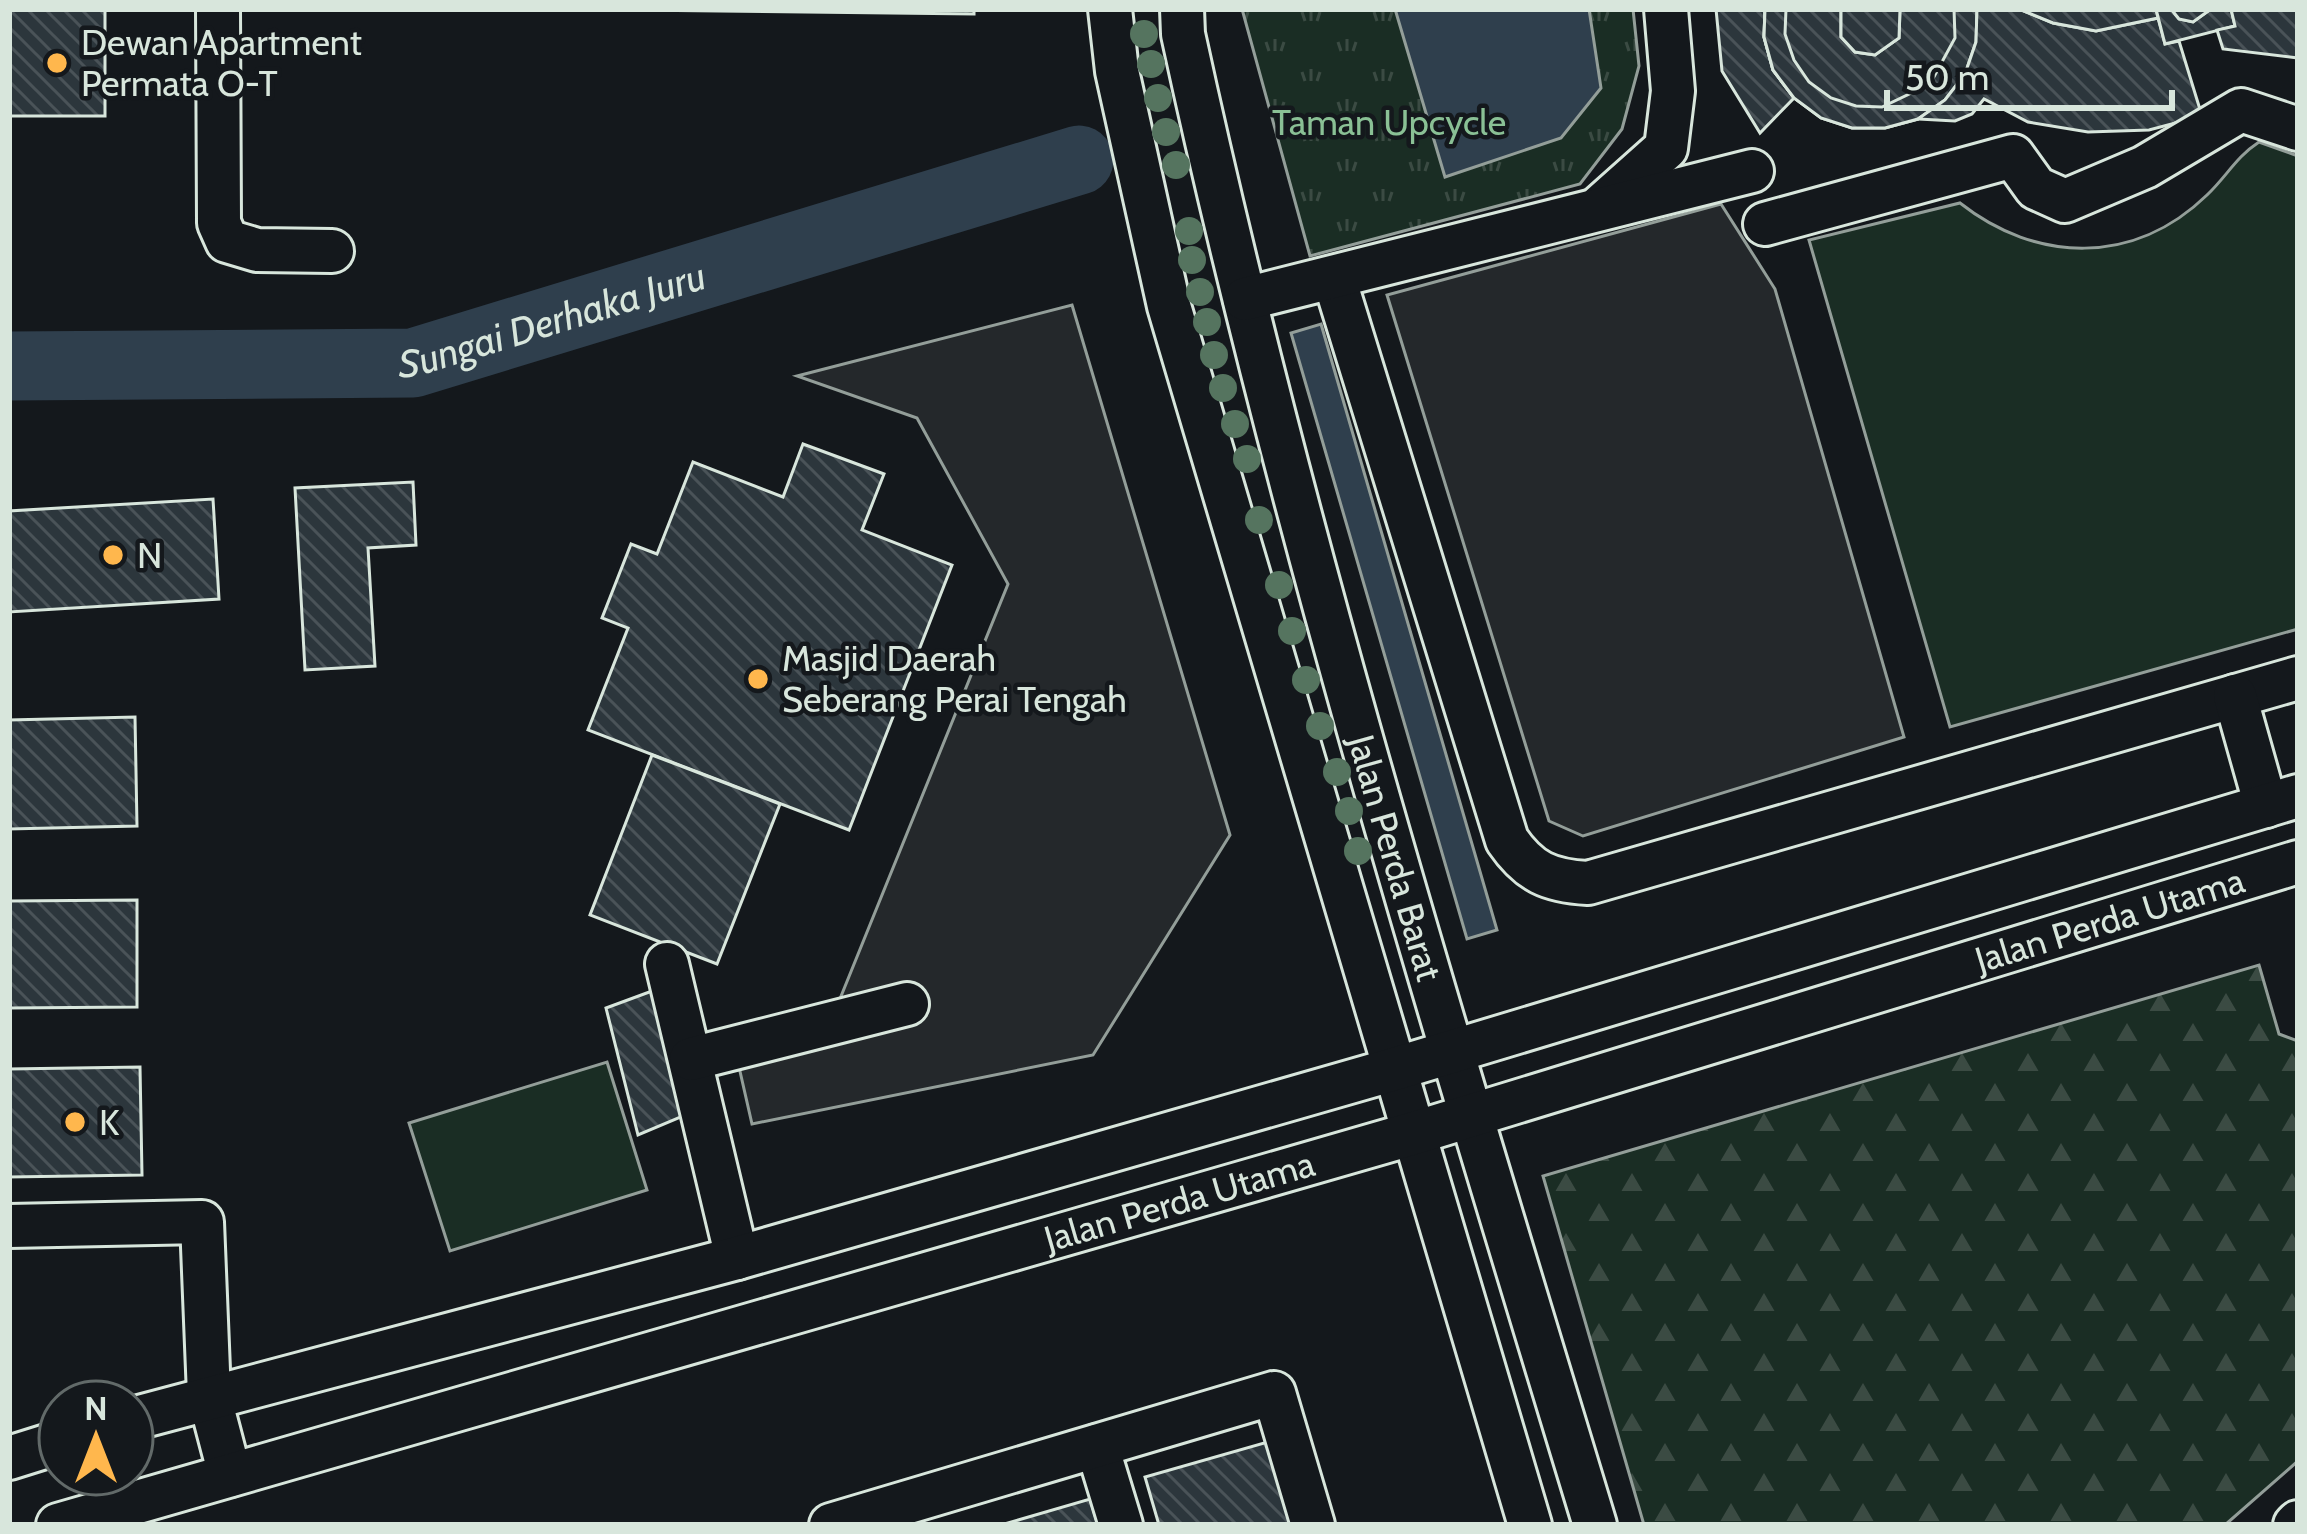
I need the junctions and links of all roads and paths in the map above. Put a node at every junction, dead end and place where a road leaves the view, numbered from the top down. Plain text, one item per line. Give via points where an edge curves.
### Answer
1 (218, 9) edge
2 (1666, 9) edge
3 (1182, 22) edge
4 (1111, 27) edge
5 (2298, 129) edge
6 (1752, 171) dead end
7 (1597, 209) junction
8 (1765, 224) dead end
9 (332, 251) dead end
10 (1334, 278) junction
11 (1245, 299) junction
12 (2298, 678) edge
13 (2236, 696) junction
14 (2282, 801) edge
15 (2298, 862) edge
16 (667, 964) dead end
17 (907, 1004) dead end
18 (1451, 1052) junction
19 (691, 1058) junction
20 (1391, 1070) junction
21 (1471, 1116) junction
22 (1411, 1134) junction
23 (9, 1226) edge
24 (737, 1258) junction
25 (209, 1395) junction
26 (156, 1412) edge
27 (1097, 1446) junction
28 (230, 1475) junction
29 (899, 1515) edge
30 (58, 1525) edge
31 (831, 1525) edge
32 (1120, 1525) edge
33 (1313, 1525) edge
34 (1530, 1525) edge
35 (1595, 1525) edge

1 - 9 street via 219,223 227,241 257,250
2 - 7 street via 1673,91 1666,148
3 - 11 street, Jalan Perda Barat
4 - 20 street, Jalan Perda Barat via 1168,306
5 - 8 street via 2240,110 2146,167 2065,201 2036,188 2013,156
6 - 7 street
7 - 10 street
10 - 11 street
10 - 13 street via 1507,840 1526,867 1556,881 1588,883
11 - 18 street, Jalan Perda Barat
12 - 13 street
13 - 14 street
14 - 18 street, Jalan Perda Utama
15 - 21 street, Jalan Perda Utama
16 - 19 street
17 - 19 street
18 - 20 street, Jalan Perda Utama
18 - 21 street, Jalan Perda Barat
19 - 24 street
20 - 22 street, Jalan Perda Barat
20 - 24 street, Jalan Perda Utama
21 - 22 street, Jalan Perda Utama
21 - 35 street, Jalan Perda Barat
22 - 28 street, Jalan Perda Utama
22 - 34 street, Jalan Perda Barat
23 - 25 street via 202,1222
24 - 25 street, Jalan Perda Utama
25 - 26 street, Jalan Perda Utama
25 - 28 street
27 - 29 street
27 - 32 street
27 - 33 street via 1274,1393
28 - 30 street, Jalan Perda Utama
29 - 31 street

